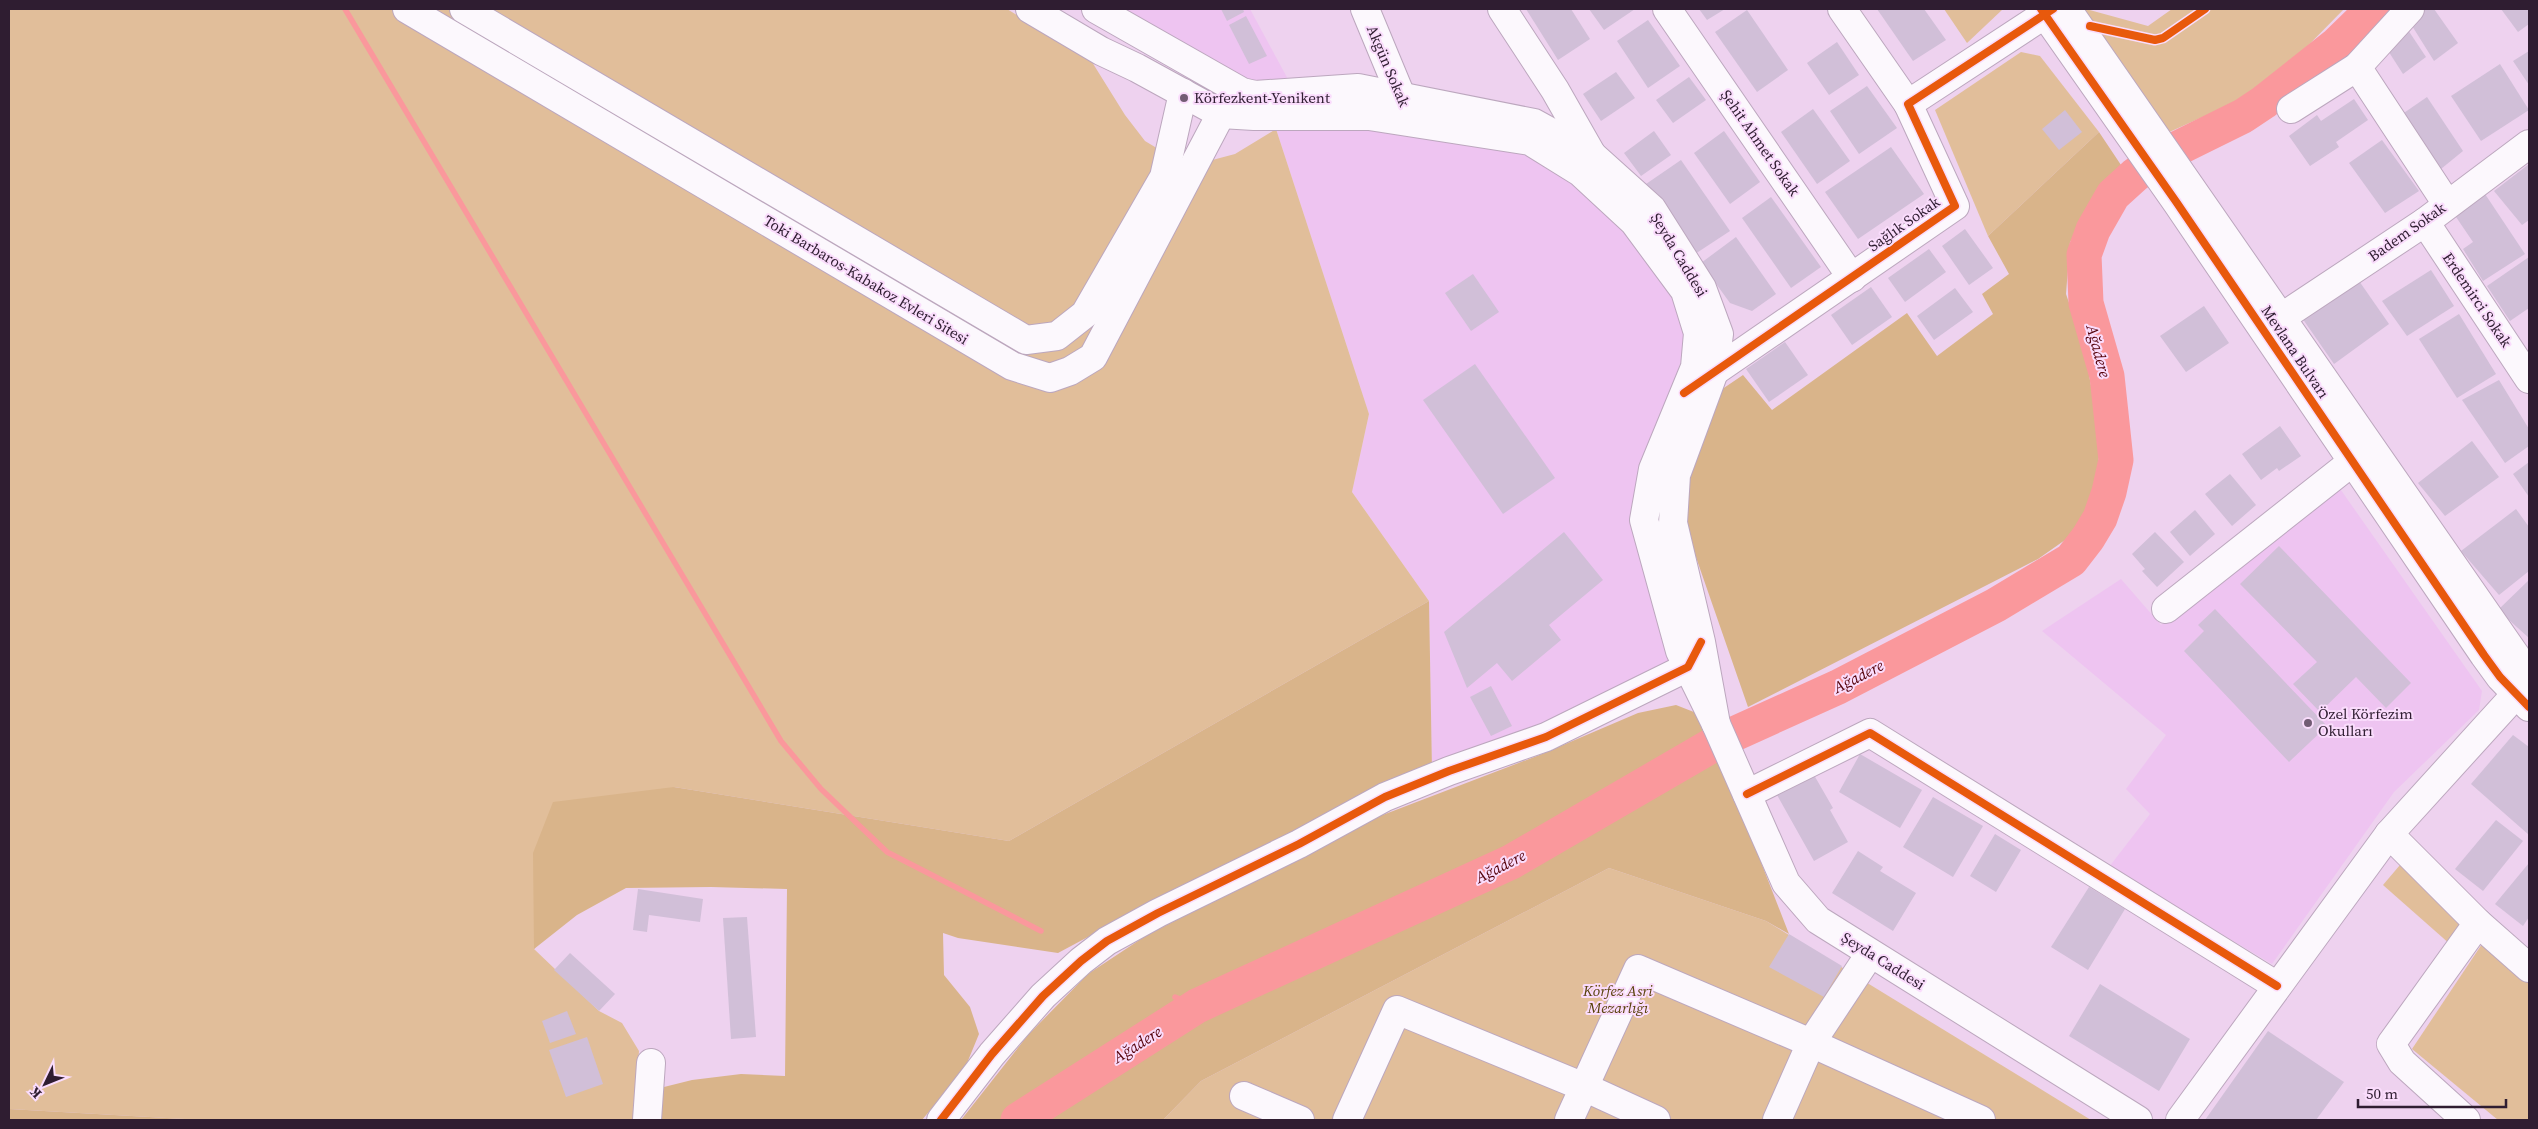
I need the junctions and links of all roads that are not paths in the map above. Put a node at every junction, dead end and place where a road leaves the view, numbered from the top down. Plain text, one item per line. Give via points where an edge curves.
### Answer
1 (406, 9) edge
2 (464, 9) edge
3 (1030, 9) edge
4 (1096, 9) edge
5 (1365, 9) edge
6 (1502, 9) edge
7 (1667, 9) edge
8 (1842, 9) edge
9 (2410, 9) edge
10 (2052, 10) edge
11 (2357, 67) junction
12 (1182, 93) junction
13 (1400, 96) junction
14 (1908, 104) junction
15 (2291, 110) dead end
16 (1221, 114) junction
17 (1413, 123) junction
18 (2529, 144) edge
19 (1586, 163) junction
20 (2186, 196) junction
21 (2447, 204) junction
22 (2425, 222) junction
23 (1852, 278) junction
24 (2282, 317) junction
25 (1714, 372) junction
26 (2529, 379) edge
27 (1684, 393) junction
28 (2362, 454) junction
29 (2166, 609) dead end
30 (1701, 642) junction
31 (1688, 666) junction
32 (2529, 672) edge
33 (2525, 694) edge
34 (1716, 724) junction
35 (1747, 794) junction
36 (2389, 834) junction
37 (2478, 923) junction
38 (1870, 954) junction
39 (2529, 968) edge
40 (2277, 986) junction
41 (1811, 1043) junction
42 (651, 1063) dead end
43 (1584, 1087) junction
44 (1244, 1096) dead end
45 (646, 1120) edge
46 (941, 1120) edge
47 (1300, 1120) edge
48 (1347, 1120) edge
49 (1569, 1120) edge
50 (1656, 1120) edge
51 (1777, 1120) edge
52 (1981, 1120) edge
53 (2138, 1120) edge
54 (2180, 1120) edge
55 (2466, 1120) edge

1 - 16 street, Toki Barbaros-Kabakoz Evleri Sitesi via 1012,366 1050,378 1093,357
2 - 12 street, Toki Barbaros-Kabakoz Evleri Sitesi via 1026,340 1057,336 1085,314 1164,177
3 - 12 street
4 - 13 street, Şeyda Caddesi via 1229,86 1255,95 1358,88
5 - 13 street, Akgün Sokak
6 - 19 street via 1554,90
7 - 23 street, Şehit Ahmet Sokak
8 - 14 street
9 - 11 street
10 - 14 street
10 - 20 street, Mevlana Bulvarı
11 - 15 street
11 - 21 street
12 - 16 street
13 - 17 street, Akgün Sokak
13 - 19 street, Şeyda Caddesi via 1534,123
14 - 23 street, Sağlık Sokak via 1955,206
16 - 17 street, Şeyda Caddesi via 1370,116
17 - 19 street, Şeyda Caddesi via 1530,141
18 - 21 street, Badem Sokak
19 - 25 street, Şeyda Caddesi via 1652,209 1702,288 1719,334
19 - 27 street, Şeyda Caddesi via 1685,292 1698,333 1695,367
20 - 24 street, Mevlana Bulvarı
20 - 28 street, Mevlana Bulvarı
21 - 22 street, Badem Sokak
22 - 24 street, Badem Sokak
22 - 26 street, Erdemirci Sokak
23 - 25 street, Sağlık Sokak
24 - 28 street, Mevlana Bulvarı
25 - 27 street, Sağlık Sokak
25 - 30 street, Şeyda Caddesi via 1676,475 1673,523
27 - 31 street, Şeyda Caddesi via 1653,469 1644,520 1680,652
28 - 29 street
28 - 32 street, Mevlana Bulvarı
28 - 33 street, Mevlana Bulvarı via 2484,655 2500,677
30 - 31 street
30 - 34 street, Şeyda Caddesi
31 - 34 street, Şeyda Caddesi
31 - 46 street via 1546,737 1385,797 1107,941 1043,996 992,1054
33 - 36 street
34 - 35 street, Şeyda Caddesi
35 - 38 street, Şeyda Caddesi via 1778,868 1795,894 1818,920
35 - 40 street via 1870,733
36 - 37 street
36 - 40 street
37 - 39 street
37 - 55 street via 2391,1044 2402,1062
38 - 41 street
38 - 53 street, Şeyda Caddesi
40 - 54 street
41 - 43 street via 1638,969
41 - 51 street
41 - 52 street
42 - 45 street
43 - 48 street via 1397,1010
43 - 49 street
43 - 50 street
44 - 47 street

